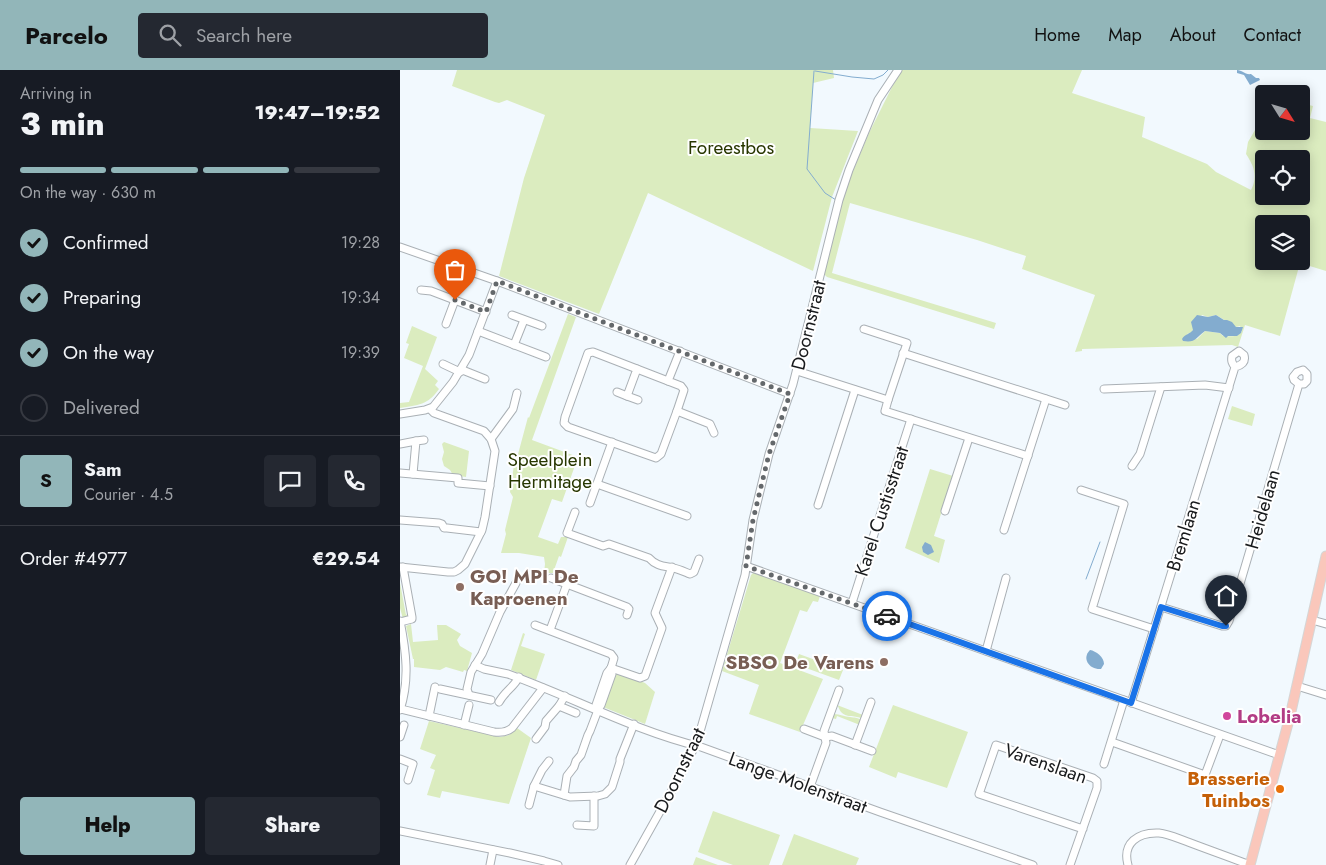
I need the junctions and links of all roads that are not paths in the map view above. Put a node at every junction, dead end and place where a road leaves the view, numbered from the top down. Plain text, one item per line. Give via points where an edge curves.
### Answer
1 (898, 70) edge
2 (400, 247) edge
3 (497, 281) junction
4 (421, 290) dead end
5 (455, 300) junction
6 (486, 312) junction
7 (512, 316) dead end
8 (524, 320) junction
9 (446, 324) dead end
10 (542, 326) dead end
11 (864, 329) dead end
12 (478, 331) junction
13 (514, 345) junction
14 (680, 351) junction
15 (903, 353) junction
16 (546, 357) dead end
17 (443, 364) dead end
18 (1235, 367) dead end
19 (637, 369) junction
20 (797, 371) junction
21 (460, 372) junction
22 (485, 379) dead end
23 (668, 381) junction
24 (1299, 384) dead end
25 (1161, 387) junction
26 (1229, 388) junction
27 (1104, 389) dead end
28 (855, 390) junction
29 (517, 392) dead end
30 (617, 392) dead end
31 (790, 394) junction
32 (627, 396) junction
33 (1046, 399) junction
34 (638, 400) dead end
35 (888, 400) junction
36 (1065, 405) dead end
37 (430, 409) junction
38 (677, 411) junction
39 (400, 414) edge
40 (910, 419) junction
41 (714, 433) dead end
42 (969, 438) junction
43 (492, 439) junction
44 (612, 442) junction
45 (400, 444) edge
46 (1028, 456) junction
47 (1132, 466) dead end
48 (400, 473) edge
49 (413, 474) junction
50 (597, 484) junction
51 (490, 486) junction
52 (1081, 490) dead end
53 (590, 503) dead end
54 (818, 505) dead end
55 (945, 511) dead end
56 (574, 512) dead end
57 (687, 516) dead end
58 (400, 520) edge
59 (1004, 530) dead end
60 (481, 532) junction
61 (1326, 556) edge
62 (699, 559) dead end
63 (746, 566) junction
64 (402, 567) edge
65 (672, 567) junction
66 (552, 578) dead end
67 (1006, 578) dead end
68 (516, 583) dead end
69 (567, 584) junction
70 (852, 603) junction
71 (1161, 607) junction
72 (627, 616) dead end
73 (1312, 620) junction
74 (400, 621) edge
75 (1326, 624) edge
76 (535, 625) dead end
77 (1154, 629) junction
78 (550, 630) junction
79 (986, 651) junction
80 (403, 659) edge
81 (475, 665) junction
82 (611, 668) junction
83 (519, 677) junction
84 (1297, 686) junction
85 (543, 688) junction
86 (839, 690) dead end
87 (469, 695) junction
88 (1326, 695) edge
89 (565, 696) junction
90 (491, 700) dead end
91 (499, 702) dead end
92 (871, 702) dead end
93 (1128, 702) junction
94 (469, 705) dead end
95 (559, 706) junction
96 (400, 709) edge
97 (598, 710) junction
98 (576, 713) dead end
99 (429, 716) junction
100 (464, 724) junction
101 (634, 724) junction
102 (404, 725) dead end
103 (804, 729) dead end
104 (1220, 735) junction
105 (400, 737) edge
106 (826, 737) junction
107 (536, 739) dead end
108 (1112, 742) junction
109 (856, 745) junction
110 (696, 746) junction
111 (872, 751) dead end
112 (1279, 755) junction
113 (400, 759) edge
114 (549, 761) dead end
115 (1104, 764) dead end
116 (408, 780) dead end
117 (534, 786) junction
118 (810, 787) junction
119 (564, 795) junction
120 (594, 796) junction
121 (529, 804) dead end
122 (578, 825) dead end
123 (1083, 829) junction
124 (400, 831) edge
125 (493, 850) junction
126 (490, 865) edge
127 (558, 865) edge
128 (630, 865) edge
129 (1033, 865) edge
130 (1070, 865) edge
131 (1128, 865) edge
132 (1250, 865) edge

1 - 20 street, Doornstraat via 878,100 844,185
2 - 3 street
3 - 6 street
3 - 14 street
4 - 5 street
5 - 6 street
5 - 9 street
6 - 12 street
7 - 8 street
8 - 10 street
8 - 13 street
11 - 15 street via 907,343
12 - 13 street
12 - 21 street
13 - 16 street
14 - 23 street
14 - 31 street
15 - 33 street
15 - 35 street
17 - 21 street
18 - 26 street, Bremlaan
19 - 23 street
19 - 32 street
19 - 44 street via 593,352 588,353 565,416 565,426
20 - 28 street
20 - 31 street, Doornstraat
21 - 22 street via 463,370
21 - 37 street
23 - 38 street via 684,390
24 - 71 street, Heidelaan via 1226,626
25 - 26 street via 1205,385
25 - 27 street
25 - 47 street via 1140,454
26 - 71 street, Bremlaan
28 - 35 street
28 - 54 street
29 - 43 street via 512,409
30 - 32 street
31 - 63 street, Doornstraat via 769,454
32 - 34 street
33 - 36 street
33 - 46 street
35 - 40 street via 885,411
37 - 39 street
37 - 43 street via 480,429
38 - 41 street via 710,424
38 - 44 street via 658,457
40 - 42 street
40 - 70 street, Karel Custisstraat
42 - 46 street
42 - 55 street
43 - 51 street via 495,451
44 - 50 street
45 - 49 street via 420,441
46 - 59 street
48 - 49 street
49 - 51 street via 458,478 458,483
50 - 53 street
50 - 57 street
51 - 60 street
52 - 77 street via 1124,504 1092,609
56 - 65 street via 567,533
58 - 60 street via 439,523 444,528
60 - 64 street via 465,564 458,570 448,572
61 - 73 main road
62 - 65 street via 690,574
63 - 70 street
63 - 110 street, Doornstraat
64 - 74 street via 412,619
65 - 82 street via 655,613 662,628 645,676 640,678
66 - 69 street
67 - 79 street
68 - 81 street
69 - 72 street via 627,607
69 - 78 street
70 - 79 street
71 - 77 street, Bremlaan
73 - 75 street
73 - 84 main road
74 - 80 street
76 - 78 street
77 - 93 street, Bremlaan
78 - 82 street via 611,654 614,658
79 - 93 street
80 - 96 street via 406,686
81 - 83 street, Lange Molenstraat
81 - 87 street via 467,689
82 - 97 street via 596,705
83 - 85 street, Lange Molenstraat
83 - 91 street
84 - 88 street
84 - 112 main road
85 - 89 street, Lange Molenstraat
85 - 100 street via 512,728 504,732
86 - 106 street via 824,731
87 - 90 street
87 - 99 street via 438,688
89 - 95 street
89 - 97 street, Lange Molenstraat
92 - 109 street
93 - 104 street
93 - 108 street, Bremlaan
94 - 100 street
95 - 98 street
95 - 107 street
96 - 99 street
97 - 101 street, Lange Molenstraat
97 - 119 street via 581,755 567,776
99 - 100 street
101 - 110 street, Lange Molenstraat
101 - 120 street via 612,787 605,794
102 - 105 street
103 - 106 street
104 - 108 street via 1205,775
104 - 112 street
106 - 109 street via 832,736
106 - 118 street
108 - 115 street, Bremlaan
109 - 111 street
110 - 118 street, Lange Molenstraat
110 - 128 street, Doornstraat
112 - 132 main road
113 - 116 street via 413,764
114 - 117 street
117 - 119 street
117 - 121 street
118 - 129 street, Lange Molenstraat
119 - 120 street via 576,798
120 - 122 street via 594,826
123 - 123 street, Varenslaan via 979,794 996,745 1097,781
123 - 130 street, Varenslaan
124 - 125 street
125 - 126 street
125 - 127 street
131 - 132 street via 1126,852 1131,842 1143,835 1160,833

